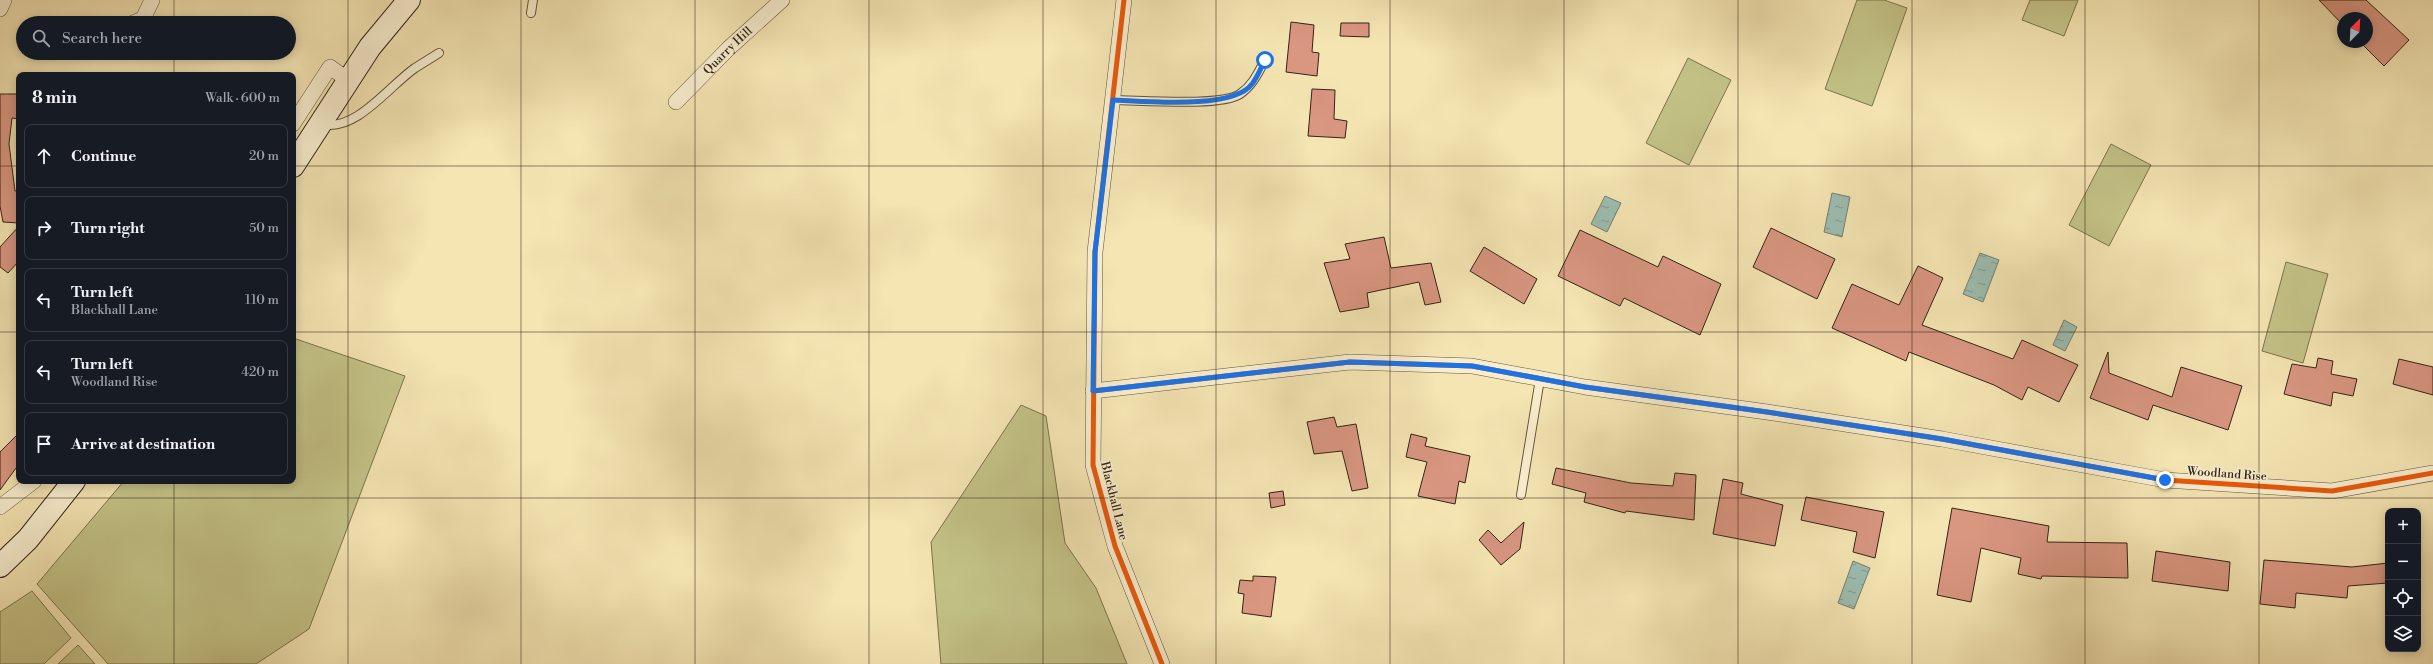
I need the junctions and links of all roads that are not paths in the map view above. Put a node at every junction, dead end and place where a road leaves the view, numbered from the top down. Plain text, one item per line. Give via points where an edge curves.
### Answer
1 (4, 0) edge
2 (152, 0) edge
3 (409, 0) edge
4 (533, 0) edge
5 (782, 0) edge
6 (1124, 0) edge
7 (0, 8) edge
8 (531, 13) dead end
9 (144, 16) edge
10 (439, 53) dead end
11 (1265, 60) dead end
12 (348, 80) junction
13 (1113, 100) junction
14 (676, 102) dead end
15 (296, 119) edge
16 (320, 123) junction
17 (296, 161) edge
18 (1540, 379) junction
19 (1093, 391) junction
20 (2433, 473) edge
21 (30, 484) edge
22 (72, 484) edge
23 (1521, 496) dead end
24 (0, 507) edge
25 (0, 566) edge
26 (1162, 664) edge

1 - 7 street
2 - 9 street
3 - 12 main road via 370,46
4 - 8 lane
5 - 14 street, Quarry Hill
6 - 13 street, Blackhall Lane
10 - 16 lane via 415,68 352,120 338,125
11 - 13 lane via 1252,85 1239,95 1216,101
12 - 15 street via 330,67
12 - 16 main road
13 - 19 street, Blackhall Lane via 1095,252
16 - 17 main road
18 - 19 street, Woodland Rise via 1472,366 1350,362
18 - 20 street, Woodland Rise via 1934,438 2165,480 2332,491
18 - 23 lane
19 - 26 street, Blackhall Lane via 1093,465 1115,546
21 - 24 street
22 - 25 main road via 28,539

